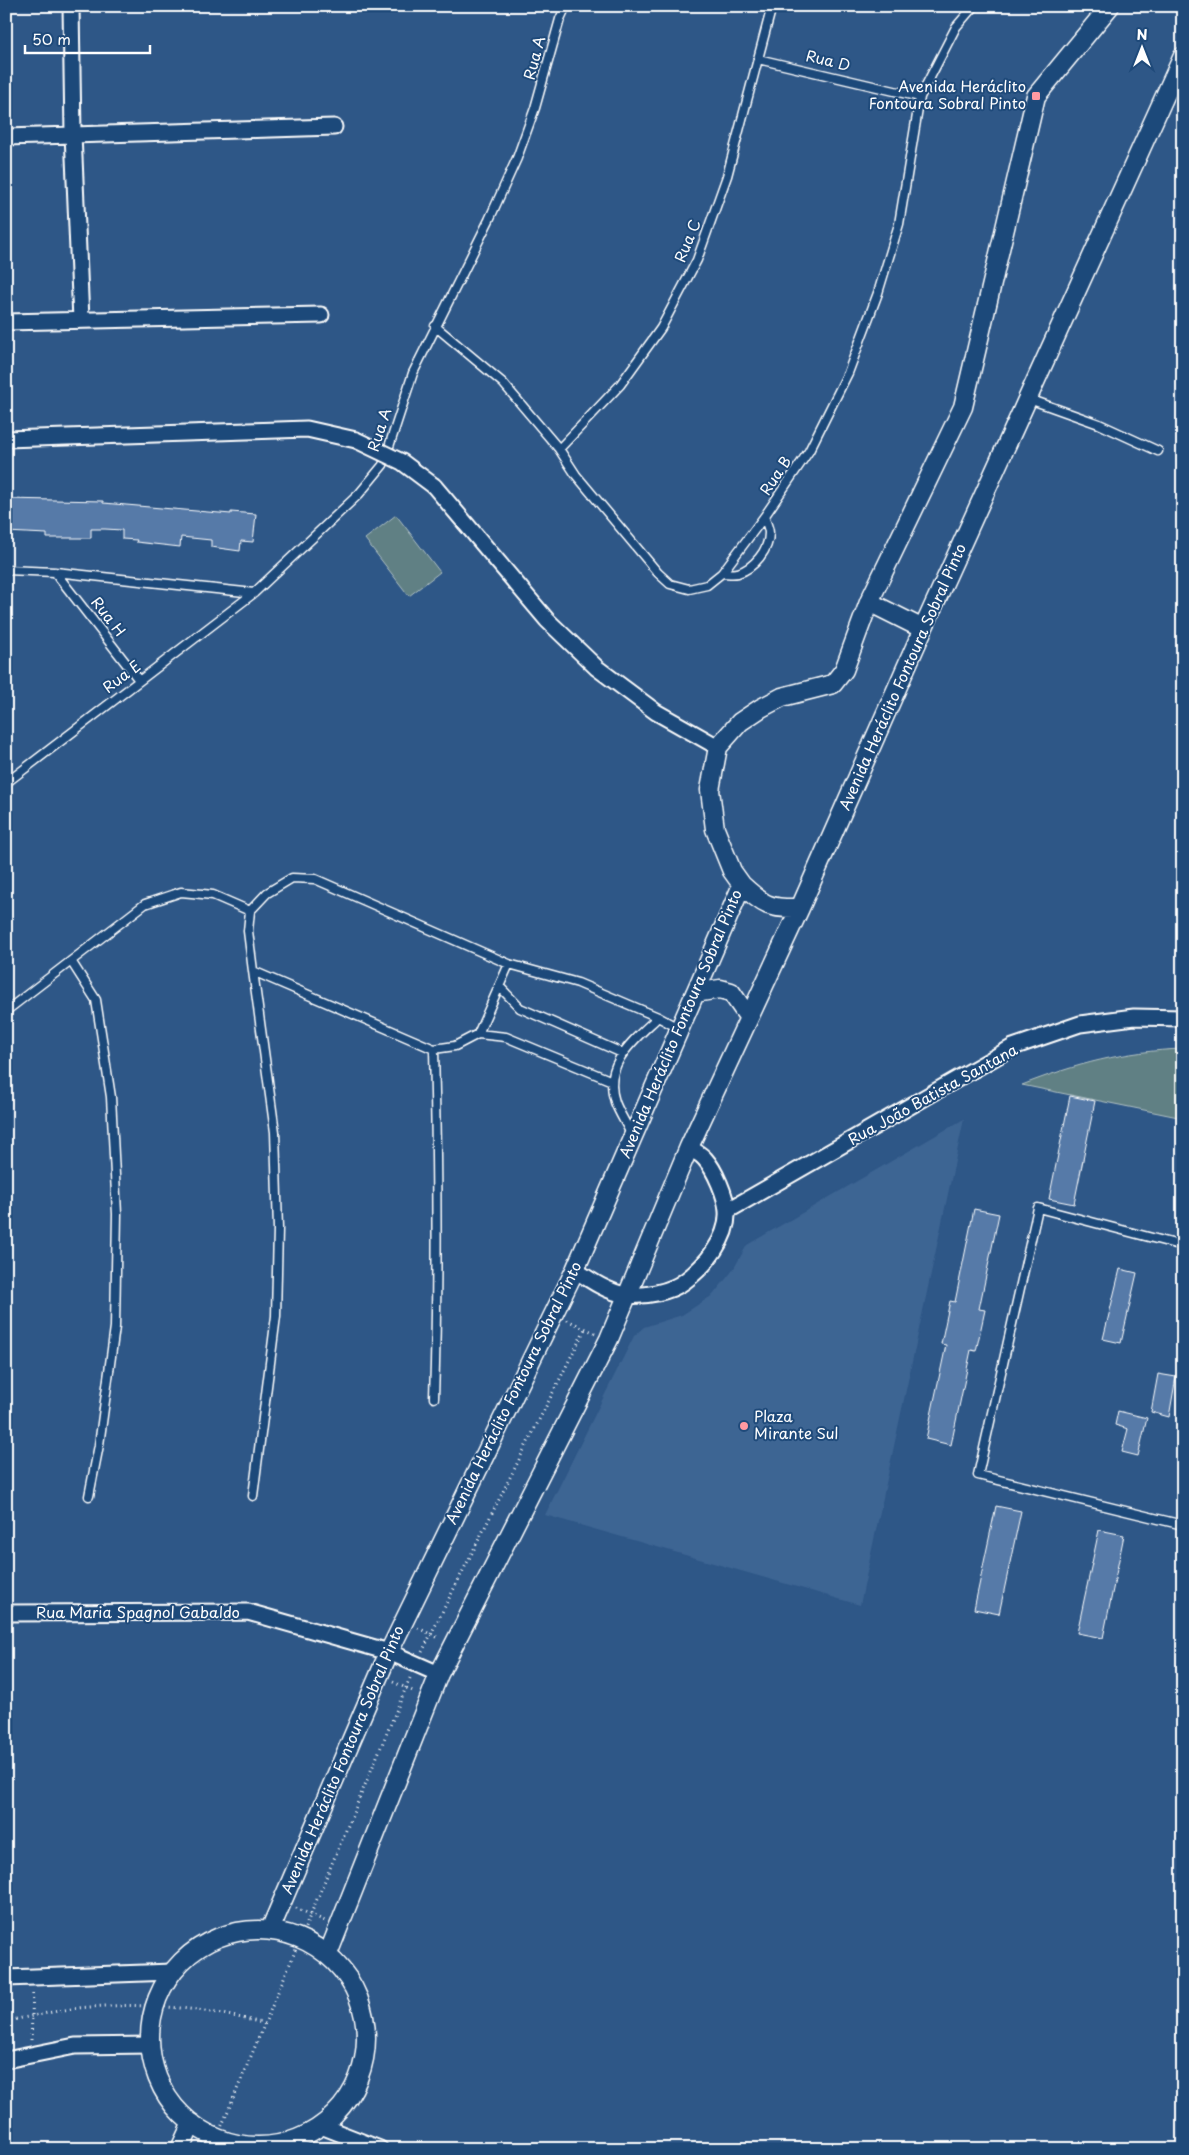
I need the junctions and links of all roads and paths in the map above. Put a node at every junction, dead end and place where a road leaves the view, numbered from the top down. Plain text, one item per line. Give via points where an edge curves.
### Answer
1 (71, 6) edge
2 (566, 6) edge
3 (772, 6) edge
4 (974, 6) edge
5 (1110, 6) edge
6 (1183, 56) edge
7 (758, 59) junction
8 (920, 97) junction
9 (334, 127) dead end
10 (73, 134) junction
11 (6, 136) edge
12 (321, 315) dead end
13 (82, 320) junction
14 (6, 322) edge
15 (435, 326) junction
16 (1029, 399) junction
17 (6, 440) edge
18 (559, 449) junction
19 (1158, 451) dead end
20 (764, 517) junction
21 (6, 570) edge
22 (55, 572) junction
23 (722, 573) junction
24 (254, 593) junction
25 (869, 602) junction
26 (923, 628) junction
27 (139, 680) junction
28 (718, 747) junction
29 (6, 783) edge
30 (742, 885) junction
31 (800, 908) junction
32 (250, 911) junction
33 (71, 961) junction
34 (509, 964) junction
35 (253, 970) junction
36 (499, 986) junction
37 (695, 993) junction
38 (6, 1011) edge
39 (658, 1017) junction
40 (749, 1018) junction
41 (1183, 1018) edge
42 (680, 1029) junction
43 (478, 1034) junction
44 (434, 1049) junction
45 (622, 1053) junction
46 (612, 1082) junction
47 (633, 1136) junction
48 (690, 1147) junction
49 (727, 1211) junction
50 (1183, 1246) edge
51 (575, 1270) junction
52 (626, 1295) junction
53 (553, 1313) junction
54 (586, 1329) junction
55 (609, 1339) junction
56 (434, 1398) dead end
57 (89, 1496) dead end
58 (253, 1496) dead end
59 (1183, 1525) edge
60 (6, 1613) edge
61 (403, 1622) junction
62 (431, 1634) junction
63 (453, 1644) junction
64 (389, 1652) junction
65 (416, 1664) junction
66 (439, 1674) junction
67 (379, 1675) junction
68 (405, 1687) junction
69 (429, 1699) junction
70 (282, 1902) junction
71 (310, 1914) junction
72 (338, 1927) junction
73 (270, 1930) junction
74 (300, 1938) junction
75 (328, 1954) junction
76 (172, 1972) junction
77 (34, 1976) junction
78 (6, 1978) edge
79 (154, 2006) junction
80 (32, 2017) junction
81 (6, 2021) edge
82 (265, 2024) junction
83 (150, 2045) junction
84 (30, 2055) junction
85 (6, 2060) edge
86 (192, 2123) junction
87 (320, 2126) junction
88 (214, 2143) edge
89 (243, 2147) edge
90 (180, 2149) edge
91 (380, 2149) edge

1 - 10 street
2 - 15 lane, Rua A via 517,158
3 - 7 lane, Rua C
4 - 8 lane, Rua B via 956,27
5 - 25 street via 1036,96 963,407
6 - 16 street, Avenida Heráclito Fontoura Sobral Pinto
7 - 8 lane, Rua D
7 - 18 lane, Rua C via 727,176 697,260 660,328 620,386
8 - 20 lane, Rua B via 899,224 878,293 848,373 813,442
9 - 10 street
10 - 11 street
10 - 13 street
12 - 13 street
13 - 14 street
15 - 18 lane, Rua B via 503,383
15 - 24 lane, Rua A via 413,373 383,465 359,494
16 - 19 lane via 1098,424
16 - 26 street, Avenida Heráclito Fontoura Sobral Pinto
17 - 28 street, bridge via 307,429 356,440 402,462 434,486 547,620 597,668 656,712
18 - 23 lane, Rua B via 576,475 670,584 689,589 707,585
20 - 23 lane, Rua B
20 - 23 lane via 769,532 759,558 736,574
21 - 22 lane
22 - 24 lane
22 - 27 lane, Rua H
24 - 27 lane, Rua E
25 - 26 street
25 - 28 street via 844,670 833,684 782,697 761,708 740,722
26 - 31 street, Avenida Heráclito Fontoura Sobral Pinto
27 - 29 lane, Rua E
28 - 30 street, Avenida Heráclito Fontoura Sobral Pinto via 710,790 715,829 732,871
30 - 31 street via 757,899 776,909
30 - 37 street, Avenida Heráclito Fontoura Sobral Pinto
31 - 40 street, Avenida Heráclito Fontoura Sobral Pinto
32 - 33 lane via 213,896 181,892 145,904
32 - 34 lane via 267,893 292,878 315,879
32 - 35 lane via 248,931
33 - 38 lane
33 - 57 lane via 96,1000 111,1096 118,1214 115,1327
34 - 36 lane
34 - 39 lane via 578,983
35 - 44 lane
35 - 58 lane via 275,1132 278,1229 276,1316
36 - 43 lane
36 - 45 lane via 520,1008
37 - 40 street via 732,992
37 - 42 street, Avenida Heráclito Fontoura Sobral Pinto
39 - 42 lane
39 - 45 lane
40 - 48 street, Avenida Heráclito Fontoura Sobral Pinto
41 - 49 street, Rua João Batista Santana via 1134,1017 1080,1024 1013,1047
42 - 47 street, Avenida Heráclito Fontoura Sobral Pinto
43 - 44 lane via 455,1046
43 - 46 lane via 506,1037
44 - 56 lane via 438,1178
45 - 46 lane via 614,1065
46 - 47 lane via 615,1101
47 - 51 street, Avenida Heráclito Fontoura Sobral Pinto
48 - 49 street via 705,1159 719,1180
48 - 52 street, Avenida Heráclito Fontoura Sobral Pinto
49 - 52 street via 723,1235 705,1263 684,1282 657,1293
50 - 59 lane via 1038,1208 978,1475
51 - 52 street via 598,1285
51 - 53 street, Avenida Heráclito Fontoura Sobral Pinto
52 - 55 street, Avenida Heráclito Fontoura Sobral Pinto
53 - 54 path
53 - 61 street, Avenida Heráclito Fontoura Sobral Pinto
54 - 55 path
54 - 62 path
55 - 63 street, Avenida Heráclito Fontoura Sobral Pinto
60 - 64 street, Rua Maria Spagnol Gabaldo via 248,1612
61 - 62 path
61 - 64 street, Avenida Heráclito Fontoura Sobral Pinto
62 - 63 path
62 - 65 path
63 - 66 street, Avenida Heráclito Fontoura Sobral Pinto
64 - 65 street, Rua Maria Spagnol Gabaldo
64 - 67 street, Avenida Heráclito Fontoura Sobral Pinto
65 - 66 street, Rua Maria Spagnol Gabaldo
65 - 68 path
66 - 69 street, Avenida Heráclito Fontoura Sobral Pinto
67 - 68 path
67 - 70 street, Avenida Heráclito Fontoura Sobral Pinto
68 - 69 path
68 - 71 path
69 - 72 street, Avenida Heráclito Fontoura Sobral Pinto
70 - 71 path
70 - 73 street, Avenida Heráclito Fontoura Sobral Pinto
71 - 72 path
71 - 74 path
72 - 75 street, Avenida Heráclito Fontoura Sobral Pinto
73 - 74 street
73 - 76 street via 233,1933 199,1947
74 - 75 street
74 - 82 path
75 - 87 street via 351,1980 365,2012 367,2048 359,2081 340,2111
76 - 77 street
76 - 79 street
77 - 78 street
77 - 80 path
79 - 80 path via 77,2008
79 - 82 path via 229,2014
79 - 83 street
80 - 81 path
80 - 84 path
82 - 88 path
83 - 84 street via 75,2046
83 - 86 street via 162,2089 175,2108
84 - 85 street
86 - 88 street
86 - 90 street
87 - 89 street via 279,2145
87 - 91 street
88 - 89 street

